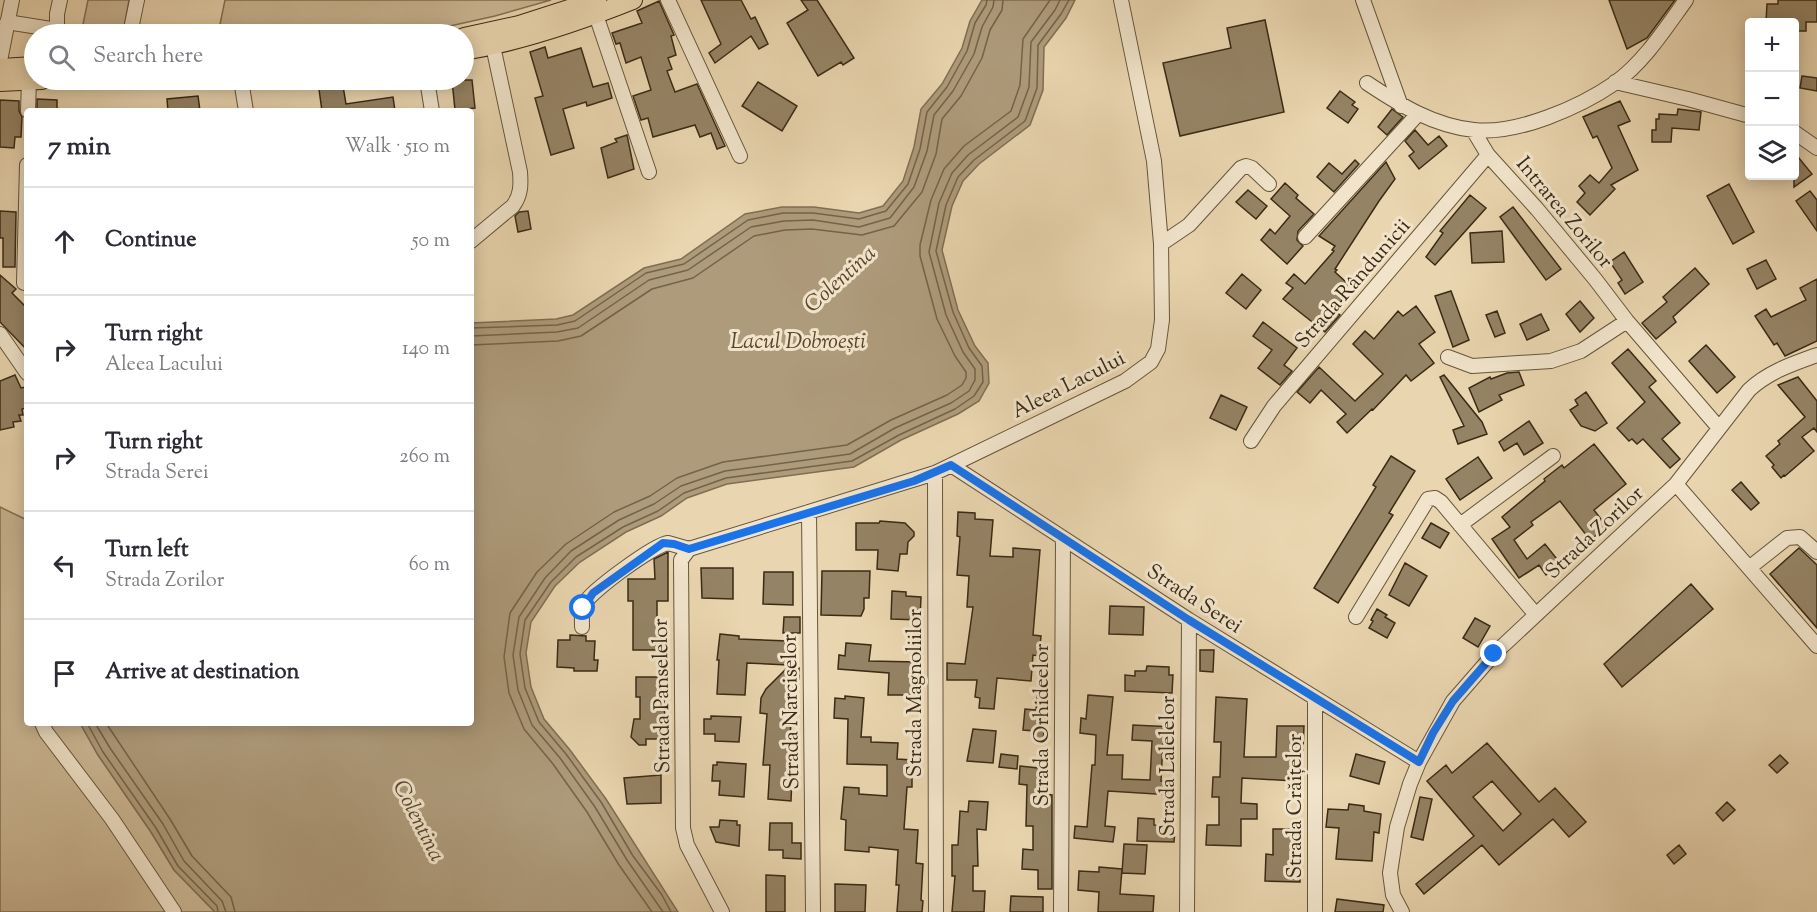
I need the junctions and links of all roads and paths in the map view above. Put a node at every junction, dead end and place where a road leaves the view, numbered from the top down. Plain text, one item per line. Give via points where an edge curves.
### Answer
1 (12, 0) edge
2 (60, 0) edge
3 (137, 0) edge
4 (633, 0) edge
5 (668, 0) edge
6 (1121, 0) edge
7 (1363, 0) edge
8 (1686, 0) edge
9 (596, 7) edge
10 (7, 22) junction
11 (58, 24) edge
12 (132, 24) edge
13 (24, 25) edge
14 (474, 35) edge
15 (493, 45) junction
16 (474, 49) edge
17 (0, 61) edge
18 (0, 68) edge
19 (24, 73) edge
20 (24, 77) edge
21 (0, 82) edge
22 (1615, 82) junction
23 (1367, 83) dead end
24 (32, 90) edge
25 (243, 90) edge
26 (429, 90) edge
27 (1401, 106) junction
28 (29, 108) edge
29 (246, 108) edge
30 (432, 108) edge
31 (1418, 114) junction
32 (1745, 115) edge
33 (1473, 130) junction
34 (1799, 135) edge
35 (1817, 148) edge
36 (1488, 155) junction
37 (740, 156) dead end
38 (649, 172) dead end
39 (1269, 184) dead end
40 (1305, 237) dead end
41 (474, 239) edge
42 (1161, 244) junction
43 (1627, 321) junction
44 (0, 334) edge
45 (1817, 356) edge
46 (1448, 357) dead end
47 (24, 369) edge
48 (1719, 428) junction
49 (1251, 441) dead end
50 (1553, 456) dead end
51 (951, 465) junction
52 (935, 473) junction
53 (1676, 484) junction
54 (809, 512) junction
55 (1460, 525) junction
56 (1063, 538) junction
57 (689, 549) junction
58 (1817, 552) edge
59 (1749, 568) junction
60 (1536, 615) junction
61 (1356, 617) dead end
62 (1189, 620) junction
63 (582, 627) dead end
64 (1817, 646) edge
65 (1316, 699) junction
66 (43, 726) edge
67 (1419, 762) junction
68 (174, 912) edge
69 (722, 912) edge
70 (813, 912) edge
71 (936, 912) edge
72 (1061, 912) edge
73 (1187, 912) edge
74 (1315, 912) edge
75 (1402, 912) edge

1 - 10 street
2 - 11 street
3 - 12 street
4 - 9 main road
5 - 37 street
6 - 42 street, Aleea Lacului via 1154,161
7 - 27 street
8 - 22 street via 1656,41
9 - 14 main road
9 - 15 main road
9 - 38 street
10 - 13 street
10 - 17 street
15 - 16 main road
15 - 41 street via 520,172 520,190 507,213
18 - 19 main road
20 - 21 main road
22 - 32 street
22 - 33 street via 1532,123 1500,130
23 - 27 street
24 - 28 street
25 - 29 street
26 - 30 street
27 - 31 street
31 - 33 street
31 - 40 street
33 - 36 street, Intrarea Zorilor
34 - 35 street
36 - 43 street, Intrarea Zorilor
36 - 49 street, Strada Rândunicii via 1274,406
39 - 42 street via 1252,168 1241,168 1189,225
42 - 51 street, Aleea Lacului via 1161,336 1151,362 1125,381
43 - 46 street via 1581,351 1551,361 1472,366
43 - 48 street, Intrarea Zorilor
44 - 47 street
45 - 48 street, Strada Zorilor via 1786,366 1759,381
48 - 53 street, Strada Zorilor
50 - 55 street
51 - 52 street, Aleea Lacului
51 - 56 street, Strada Serei
52 - 54 street, Aleea Lacului
52 - 71 street, Strada Magnoliilor
53 - 59 street
53 - 60 street, Strada Zorilor
54 - 57 street, Aleea Lacului
54 - 70 street, Strada Narciselor
55 - 60 street
55 - 61 street via 1441,502 1428,499
56 - 62 street, Strada Serei
56 - 72 street, Strada Orhideelor
57 - 63 street via 668,543 651,550 593,593 583,608
57 - 69 street, Strada Panselelor via 680,567 683,828 687,845
58 - 59 street via 1800,537 1787,538
59 - 64 street
60 - 67 street, Strada Zorilor via 1494,654 1453,701
62 - 65 street, Strada Serei
62 - 73 street, Strada Lalelelor
65 - 67 street, Strada Serei
65 - 74 street, Strada Crăițelor
66 - 68 street
67 - 75 street, Strada Zorilor via 1403,804 1390,866 1390,885

